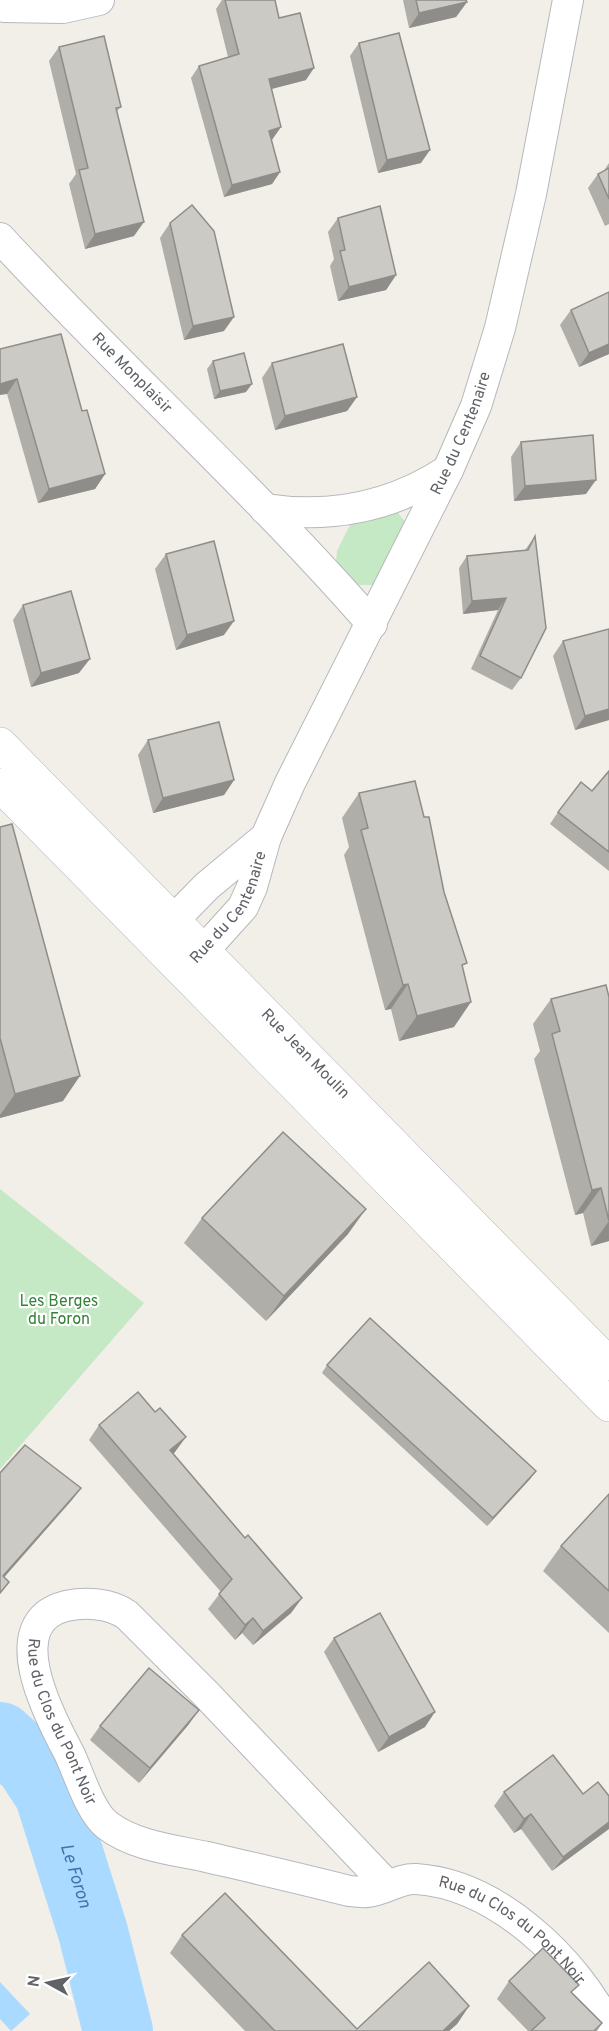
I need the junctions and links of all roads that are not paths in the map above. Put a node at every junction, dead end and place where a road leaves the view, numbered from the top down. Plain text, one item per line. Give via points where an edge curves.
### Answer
1 (99, 0) edge
2 (568, 0) edge
3 (3, 8) edge
4 (0, 238) edge
5 (448, 470) junction
6 (265, 509) junction
7 (372, 624) junction
8 (0, 744) edge
9 (0, 785) edge
10 (266, 837) junction
11 (163, 931) junction
12 (194, 962) junction
13 (609, 1364) edge
14 (609, 1405) edge
15 (387, 1885) junction
16 (609, 2028) edge

1 - 3 street via 63,8
2 - 5 street, Rue du Centenaire via 531,194 500,328 476,406
4 - 6 street, Rue Monplaisir
5 - 6 street via 406,493 360,508 303,514
5 - 7 street, Rue du Centenaire
6 - 7 street, Rue Monplaisir
7 - 10 street, Rue du Centenaire
8 - 11 street, Rue Jean Moulin
9 - 11 street, Rue Jean Moulin
10 - 11 street, Rue du Centenaire via 207,886
10 - 12 street, Rue du Centenaire via 243,907
11 - 12 street, Rue Jean Moulin
12 - 13 street, Rue Jean Moulin
12 - 14 street, Rue Jean Moulin
15 - 15 street, Rue du Clos du Pont Noir via 368,1892 349,1891 146,1843 106,1825 97,1814 33,1682 26,1652 33,1626 53,1610 72,1605 114,1608 127,1615
15 - 16 street, Rue du Clos du Pont Noir via 413,1878 435,1881 497,1907 557,1954 588,1991

